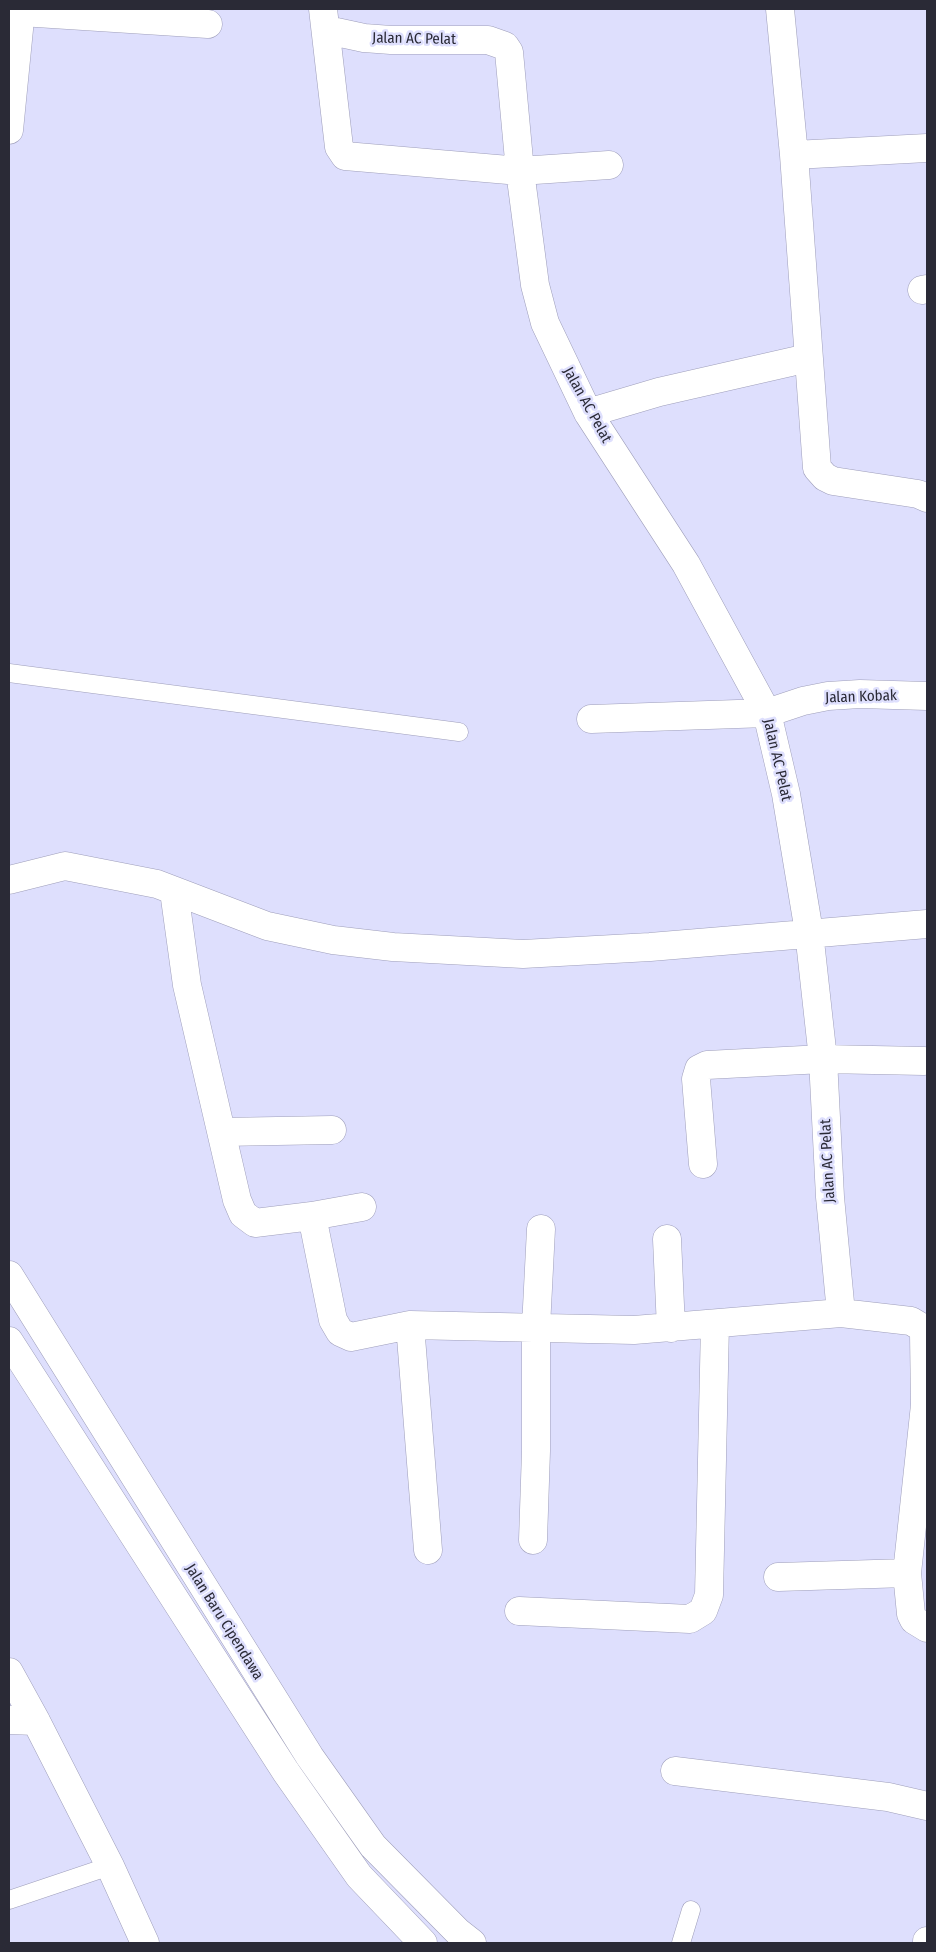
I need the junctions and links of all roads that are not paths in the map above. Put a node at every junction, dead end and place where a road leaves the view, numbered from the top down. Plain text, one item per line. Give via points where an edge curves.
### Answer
1 (780, 9) edge
2 (21, 11) edge
3 (325, 20) edge
4 (208, 24) dead end
5 (9, 130) edge
6 (927, 148) edge
7 (794, 155) junction
8 (609, 165) dead end
9 (520, 171) junction
10 (808, 358) junction
11 (588, 413) junction
12 (927, 498) edge
13 (9, 673) edge
14 (927, 696) edge
15 (767, 713) junction
16 (591, 719) dead end
17 (458, 732) dead end
18 (9, 880) edge
19 (174, 891) junction
20 (927, 924) edge
21 (809, 932) junction
22 (823, 1059) junction
23 (924, 1061) dead end
24 (332, 1130) dead end
25 (222, 1132) junction
26 (703, 1164) dead end
27 (362, 1207) dead end
28 (312, 1216) junction
29 (541, 1229) dead end
30 (667, 1239) dead end
31 (9, 1275) edge
32 (841, 1313) junction
33 (715, 1324) junction
34 (410, 1326) junction
35 (536, 1327) junction
36 (671, 1328) junction
37 (9, 1341) edge
38 (56, 1354) junction
39 (28, 1373) junction
40 (926, 1406) edge
41 (533, 1540) dead end
42 (428, 1550) dead end
43 (907, 1572) junction
44 (778, 1577) dead end
45 (519, 1611) dead end
46 (927, 1628) edge
47 (9, 1672) edge
48 (9, 1720) edge
49 (36, 1721) junction
50 (310, 1757) junction
51 (675, 1771) dead end
52 (286, 1772) junction
53 (927, 1806) edge
54 (110, 1866) junction
55 (9, 1900) edge
56 (690, 1910) dead end
57 (145, 1943) edge
58 (423, 1943) edge
59 (472, 1943) edge
60 (681, 1943) edge

1 - 7 street
2 - 4 street
2 - 5 street
3 - 9 street, Jalan AC Pelat via 364,38 488,40 505,46 509,52
3 - 9 street via 339,147 345,156
6 - 7 street
7 - 10 street
8 - 9 street
9 - 11 street, Jalan AC Pelat via 535,285 546,324
10 - 11 street via 660,392
10 - 12 street via 817,468 833,481
11 - 15 street, Jalan AC Pelat via 686,564
13 - 17 lane
14 - 15 street, Jalan Kobak via 828,696
15 - 16 street, Jalan Kobak
15 - 21 street, Jalan AC Pelat via 786,794
18 - 19 street via 65,866 157,884
19 - 21 street via 267,926 333,940 393,947 523,954 650,947
19 - 25 street via 187,985
20 - 21 street
21 - 22 street, Jalan AC Pelat
22 - 23 street
22 - 26 street via 699,1069 696,1079
22 - 32 street, Jalan AC Pelat via 830,1197
24 - 25 street
25 - 28 street via 243,1214 255,1223
27 - 28 street
28 - 34 street via 333,1320 340,1332 351,1337
29 - 35 street
30 - 36 street
31 - 38 street, Jalan Baru Cipendawa
32 - 33 street
32 - 40 street via 911,1322 921,1327 924,1334
33 - 36 street
33 - 45 street via 709,1595 703,1611 690,1619
34 - 35 street
34 - 42 street
35 - 36 street
35 - 41 street
37 - 39 street, Jalan Baru Cipendawa
38 - 39 street
38 - 50 street, Jalan Baru Cipendawa
39 - 52 street, Jalan Baru Cipendawa
40 - 43 street
43 - 44 street
43 - 46 street via 911,1614 914,1620
47 - 49 street
48 - 49 street
49 - 54 street
50 - 52 street
50 - 59 street, Jalan Baru Cipendawa via 373,1846
51 - 53 street via 888,1797
52 - 58 street, Jalan Baru Cipendawa via 359,1876
54 - 55 lane
54 - 57 street
56 - 60 lane

